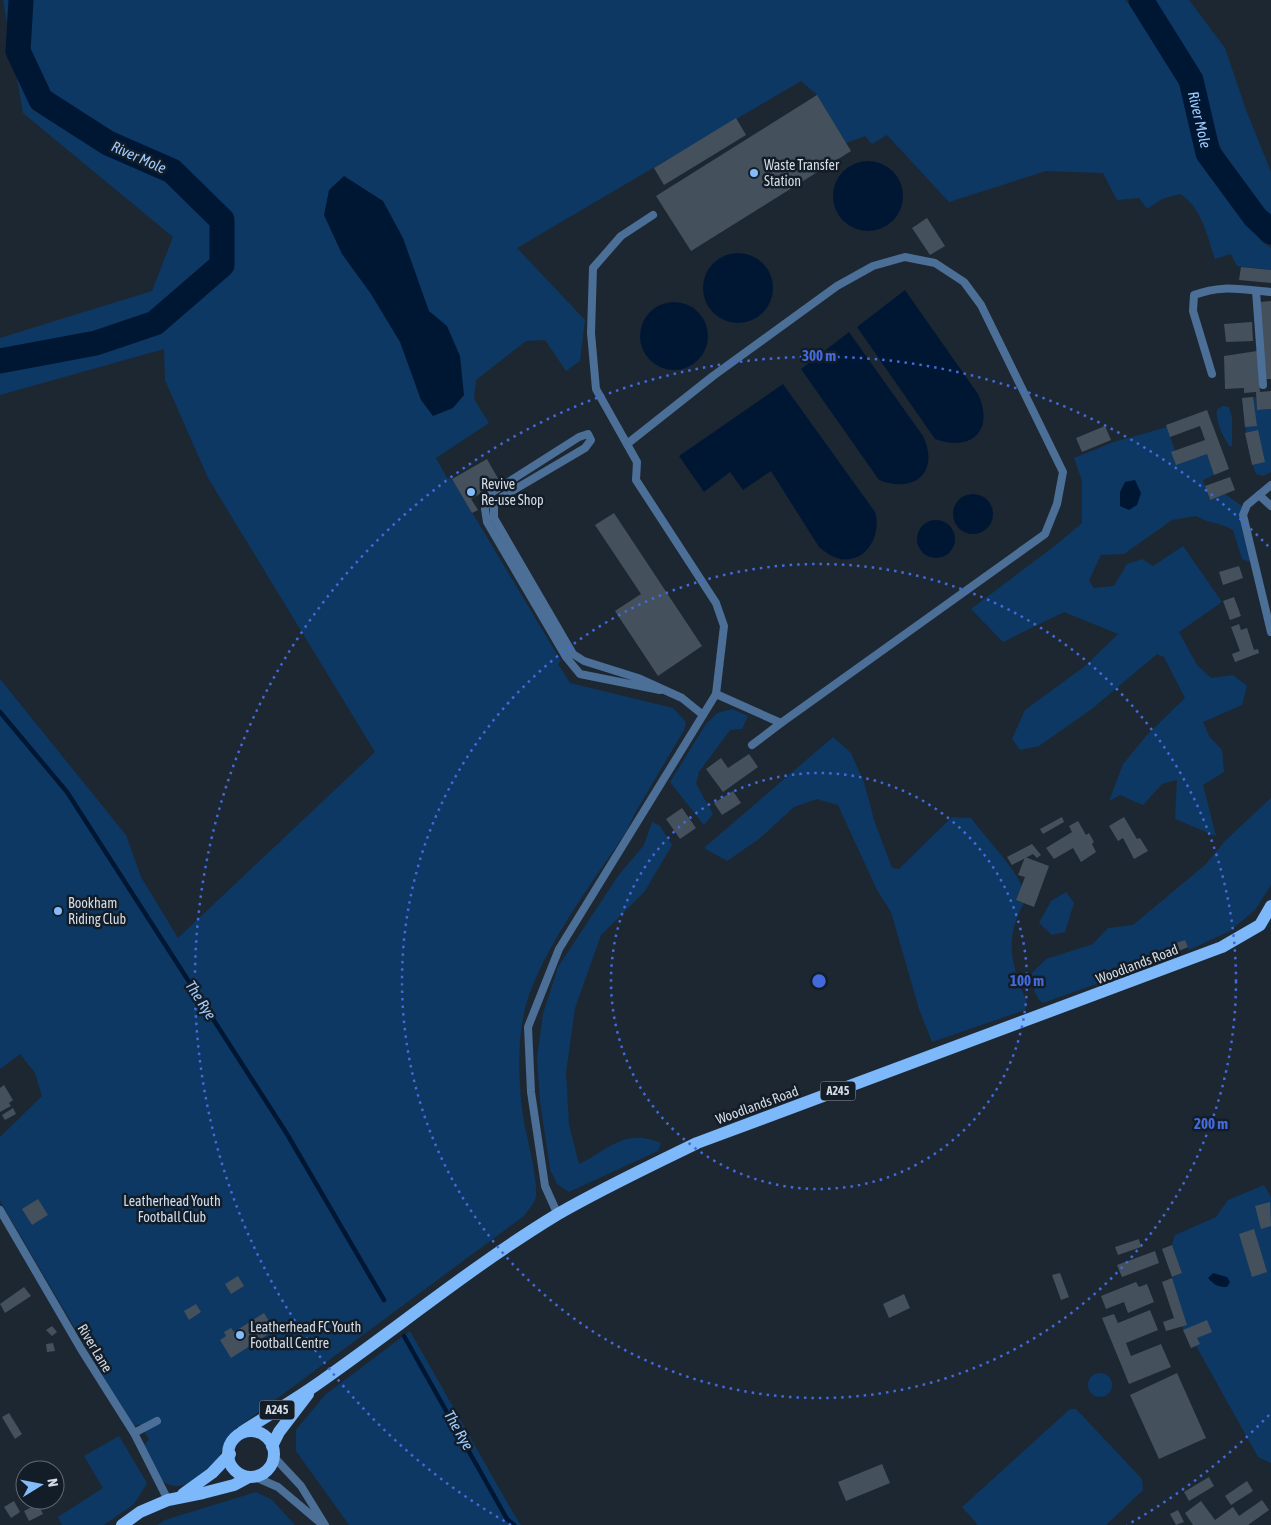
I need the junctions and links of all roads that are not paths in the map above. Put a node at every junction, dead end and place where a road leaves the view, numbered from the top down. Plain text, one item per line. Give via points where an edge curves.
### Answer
1 (653, 216) dead end
2 (1256, 291) junction
3 (1271, 292) edge
4 (1212, 374) dead end
5 (1262, 385) dead end
6 (627, 444) junction
7 (1271, 485) edge
8 (1259, 495) junction
9 (1271, 506) edge
10 (1271, 632) edge
11 (584, 661) junction
12 (576, 669) junction
13 (660, 690) junction
14 (716, 694) junction
15 (703, 715) junction
16 (781, 723) junction
17 (752, 745) dead end
18 (1271, 906) edge
19 (0, 1210) edge
20 (558, 1215) junction
21 (312, 1388) junction
22 (157, 1421) dead end
23 (242, 1432) junction
24 (134, 1433) junction
25 (273, 1451) junction
26 (230, 1454) junction
27 (252, 1477) junction
28 (173, 1499) junction
29 (122, 1525) edge
30 (324, 1525) edge

1 - 6 lane via 621,236 592,268 591,333 596,389
2 - 3 lane
2 - 4 lane via 1228,287 1194,295 1193,311
2 - 5 lane
6 - 14 lane via 637,462 636,480 716,603 724,626
6 - 16 lane via 720,370 837,286 873,266 905,257 935,263 964,282 981,305 1063,472 1057,504 1045,534
7 - 8 lane
8 - 9 lane
8 - 10 lane via 1247,505 1243,515
11 - 12 lane via 576,661
11 - 12 lane via 573,654 498,527 494,506 502,496 585,448 591,440 588,434 491,493 485,509 487,522
11 - 13 lane via 638,678
12 - 13 lane via 580,674
13 - 15 lane via 682,698
14 - 15 lane
14 - 16 lane
15 - 20 lane via 559,949 528,1027 531,1092 545,1186
16 - 17 lane
18 - 20 main road, Woodlands Road / A245 via 1260,925 1222,947 697,1143
19 - 24 lane, River Lane
20 - 21 main road, Woodlands Road / A245 via 417,1309
21 - 23 main road, Woodlands Road / A245
21 - 25 main road, Woodlands Road / A245 via 279,1432
22 - 24 lane
23 - 25 main road via 257,1432
23 - 26 main road via 232,1441
24 - 28 lane, River Lane
25 - 27 main road via 268,1470
25 - 30 lane via 301,1486
26 - 27 main road via 233,1467 243,1476
26 - 28 main road via 197,1486
27 - 28 main road via 203,1494
27 - 30 lane via 278,1487
28 - 29 main road via 140,1512

